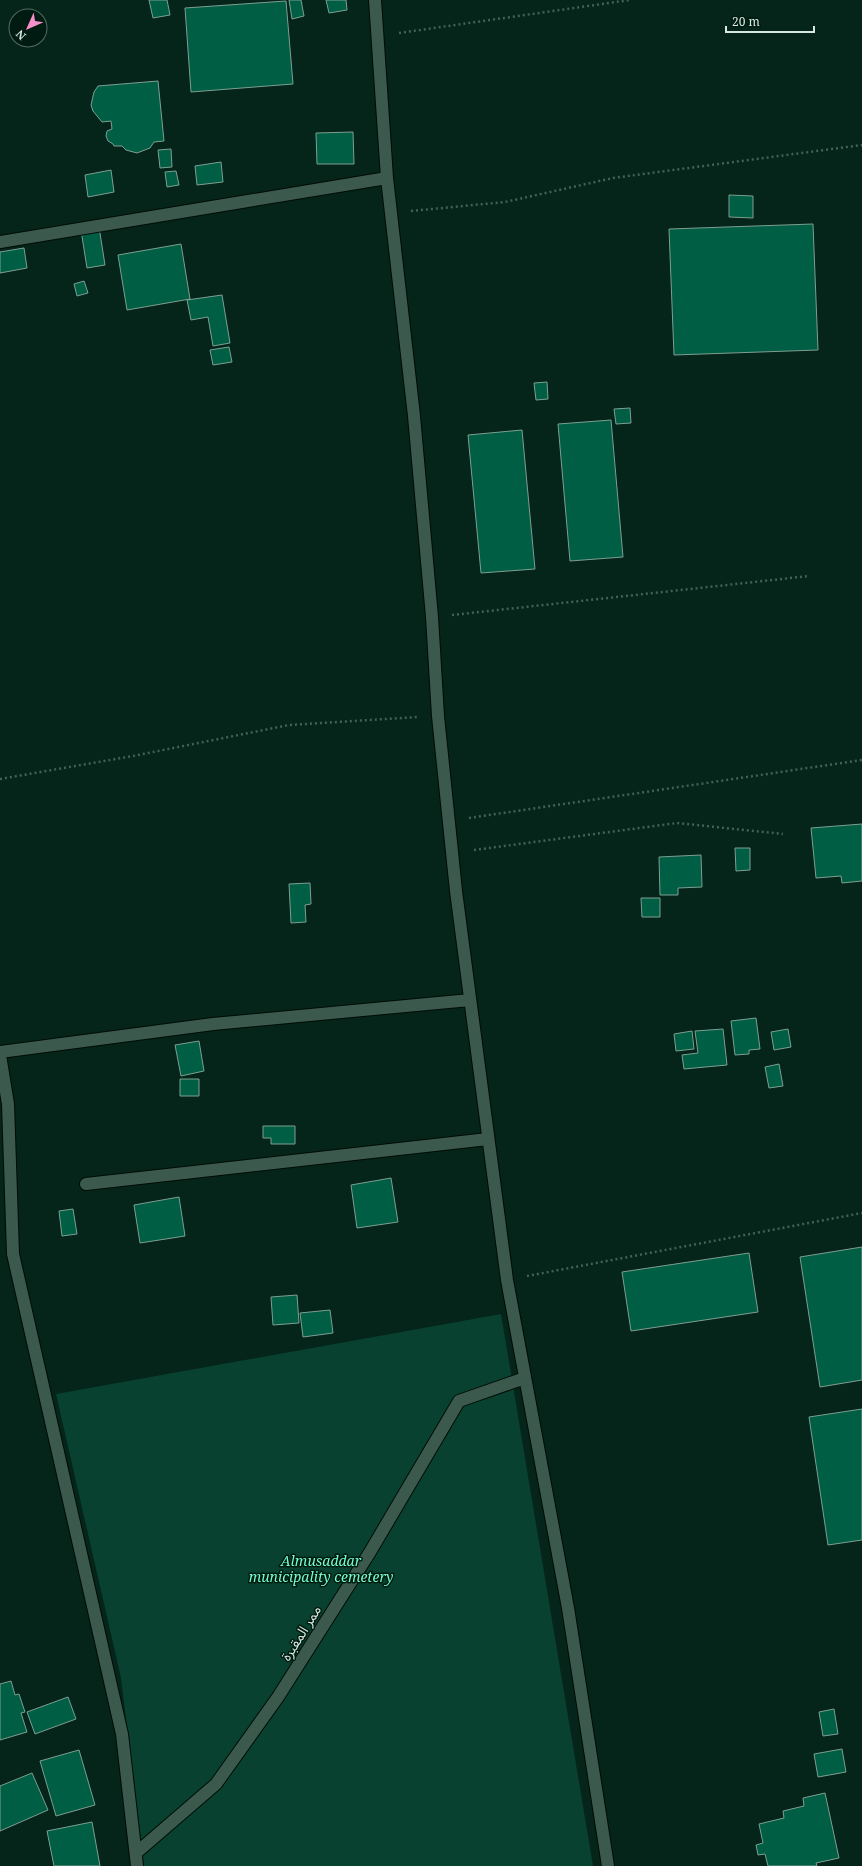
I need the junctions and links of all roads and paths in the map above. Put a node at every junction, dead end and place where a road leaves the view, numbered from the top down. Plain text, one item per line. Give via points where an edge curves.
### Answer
1 (375, 0) edge
2 (630, 0) edge
3 (378, 36) junction
4 (862, 145) edge
5 (387, 178) junction
6 (391, 213) junction
7 (0, 242) edge
8 (809, 576) dead end
9 (432, 617) junction
10 (438, 716) junction
11 (862, 760) edge
12 (0, 779) edge
13 (448, 821) junction
14 (783, 834) dead end
15 (452, 852) junction
16 (470, 1000) junction
17 (0, 1053) edge
18 (488, 1139) junction
19 (86, 1184) dead end
20 (862, 1213) edge
21 (507, 1280) junction
22 (525, 1378) junction
23 (136, 1853) junction
24 (137, 1866) edge
25 (608, 1866) edge

1 - 3 street
2 - 3 path
3 - 5 street
4 - 6 path via 613,178 505,202
5 - 6 street
5 - 7 street
6 - 9 street via 414,416
8 - 9 path
9 - 10 street
10 - 12 path via 290,725
10 - 13 street
11 - 13 path
13 - 15 street
14 - 15 path via 677,823
15 - 16 street
16 - 17 street via 212,1024
16 - 18 street
17 - 23 street via 8,1104 13,1254 122,1734
18 - 19 street
18 - 21 street
20 - 21 path
21 - 22 street
22 - 23 street, ممر المقبرة via 459,1401 354,1578 278,1697 216,1784
22 - 25 street via 568,1608
23 - 24 street

